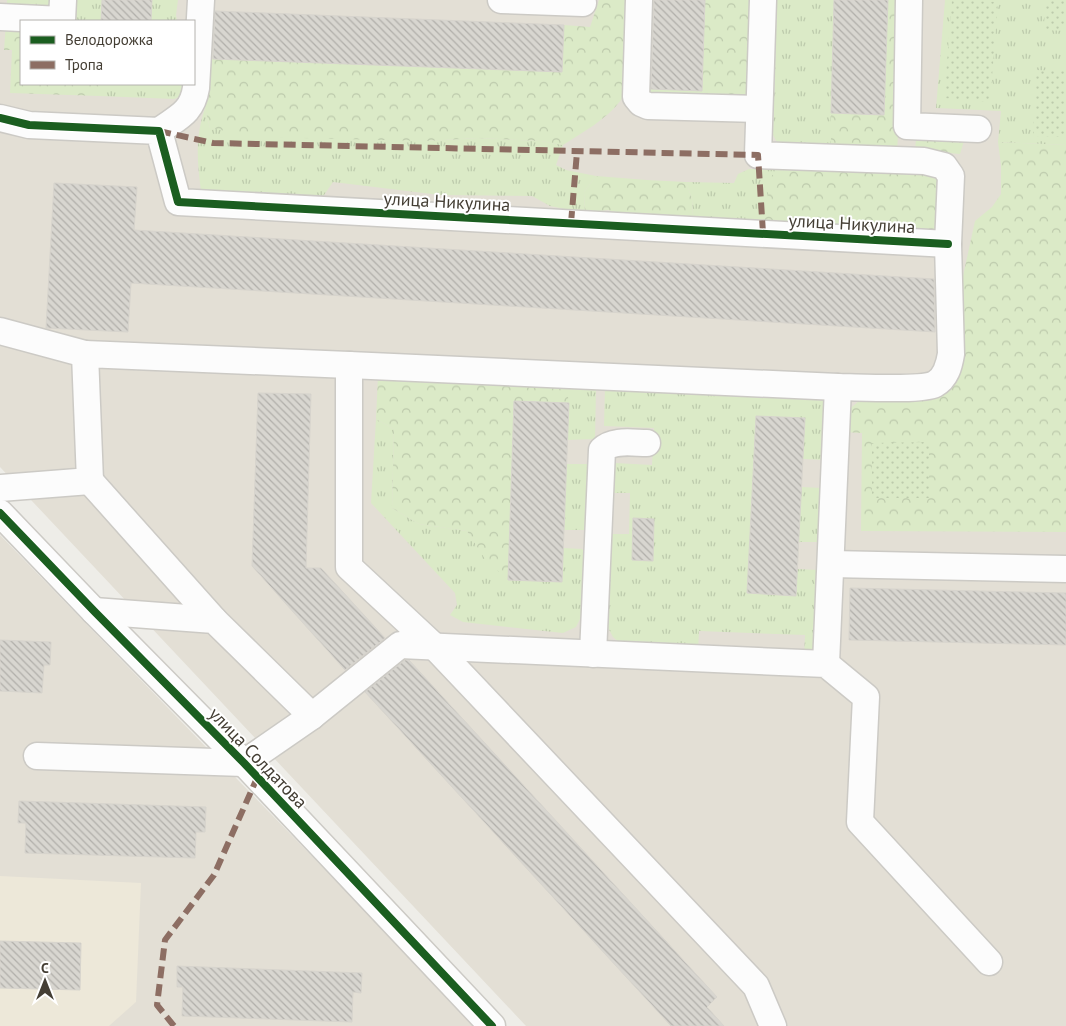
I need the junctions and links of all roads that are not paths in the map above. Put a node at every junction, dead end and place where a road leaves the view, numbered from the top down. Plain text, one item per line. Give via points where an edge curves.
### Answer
1 (201, 0) edge
2 (501, 0) edge
3 (639, 0) edge
4 (763, 0) edge
5 (909, 0) edge
6 (583, 3) dead end
7 (63, 14) edge
8 (0, 16) edge
9 (759, 109) junction
10 (0, 118) edge
11 (907, 126) junction
12 (978, 129) dead end
13 (159, 131) junction
14 (905, 160) junction
15 (948, 244) junction
16 (0, 331) edge
17 (85, 354) junction
18 (349, 365) junction
19 (838, 387) junction
20 (647, 443) dead end
21 (90, 481) junction
22 (0, 488) edge
23 (0, 513) edge
24 (830, 564) junction
25 (1066, 569) edge
26 (94, 611) junction
27 (214, 620) junction
28 (434, 647) junction
29 (593, 654) junction
30 (826, 664) junction
31 (312, 716) junction
32 (38, 756) dead end
33 (244, 763) junction
34 (989, 962) dead end
35 (492, 1026) edge
36 (773, 1026) edge

1 - 13 street via 194,101 186,112
2 - 6 street
3 - 9 street via 636,97 641,103 648,106
4 - 9 street
5 - 11 street
7 - 8 street
9 - 14 street via 758,155
10 - 13 street via 29,125
11 - 12 street
11 - 14 street
13 - 15 street, улица Никулина via 178,202
14 - 15 street via 944,166 951,176
15 - 19 street via 951,354 947,372 935,384 916,387
16 - 17 street
17 - 18 street
17 - 21 street
18 - 19 street
18 - 28 street via 349,567
19 - 24 street
20 - 29 street via 614,443 602,450
21 - 22 street
21 - 27 street
23 - 26 street, улица Солдатова
24 - 25 street
24 - 30 street
26 - 27 street
26 - 33 street, улица Солдатова
27 - 31 street
28 - 29 street
28 - 31 street via 400,646
28 - 36 street via 756,986
29 - 30 street
30 - 34 street via 866,697 860,822
31 - 33 street
32 - 33 street
33 - 35 street, улица Солдатова

